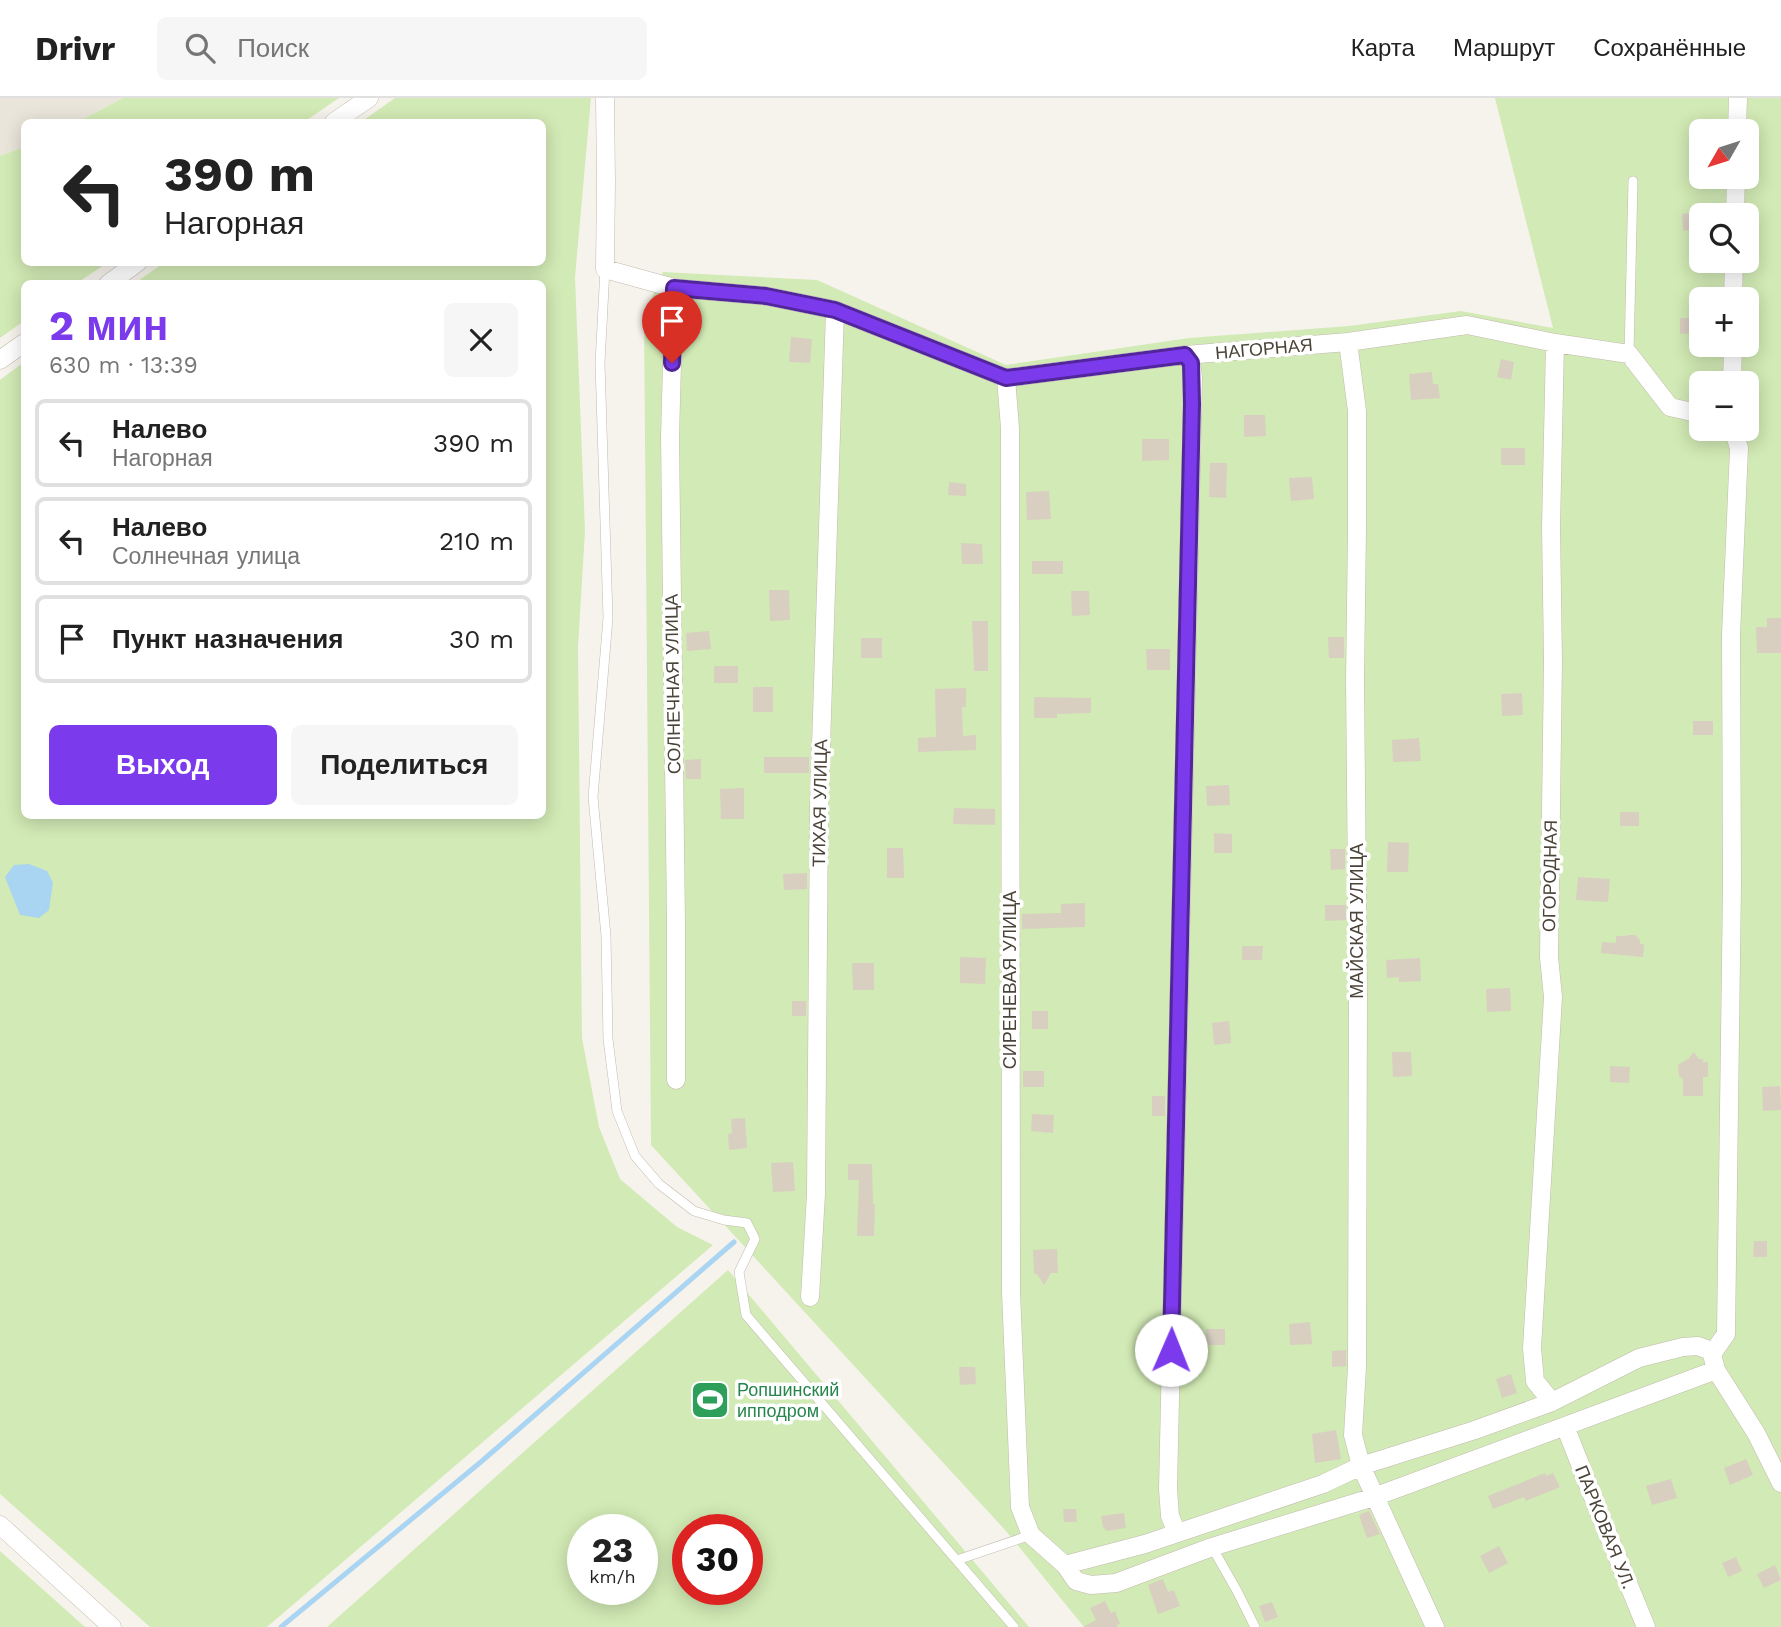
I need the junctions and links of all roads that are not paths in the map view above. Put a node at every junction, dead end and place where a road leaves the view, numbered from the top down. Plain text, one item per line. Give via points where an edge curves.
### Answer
1 (369, 98) edge
2 (605, 98) edge
3 (1738, 98) edge
4 (338, 119) edge
5 (1737, 119) edge
6 (1633, 181) dead end
7 (133, 266) edge
8 (605, 268) junction
9 (113, 280) edge
10 (674, 288) junction
11 (835, 310) junction
12 (1348, 342) junction
13 (1555, 343) junction
14 (21, 345) edge
15 (1629, 354) junction
16 (1185, 355) junction
17 (0, 360) edge
18 (1006, 378) junction
19 (1689, 412) edge
20 (1737, 441) edge
21 (676, 1080) dead end
22 (810, 1297) dead end
23 (1714, 1352) junction
24 (1716, 1370) junction
25 (1552, 1402) junction
26 (1565, 1426) junction
27 (1361, 1466) junction
28 (1781, 1483) edge
29 (1374, 1497) junction
30 (0, 1525) edge
31 (1177, 1533) junction
32 (1031, 1535) junction
33 (1212, 1547) junction
34 (957, 1560) junction
35 (1065, 1564) junction
36 (112, 1627) edge
37 (1014, 1627) edge
38 (1255, 1627) edge
39 (1435, 1627) edge
40 (1646, 1627) edge

1 - 4 street
2 - 8 street
3 - 5 street
6 - 15 lane
7 - 9 street
8 - 10 street, НАГОРНАЯ
8 - 34 lane via 600,363 608,618 593,797 617,1111 635,1156 659,1184 694,1211 747,1223 755,1239 739,1272 747,1315
10 - 11 street, НАГОРНАЯ via 766,296
10 - 21 street, СОЛНЕЧНАЯ УЛИЦА via 670,438
11 - 18 street, НАГОРНАЯ
11 - 22 street, ТИХАЯ УЛИЦА
12 - 13 street, НАГОРНАЯ via 1467,325
12 - 16 street, НАГОРНАЯ
12 - 27 street, МАЙСКАЯ УЛИЦА via 1357,411 1357,1367 1353,1435
13 - 15 street, НАГОРНАЯ
13 - 25 street, ОГОРОДНАЯ via 1549,957 1553,997 1532,1348 1535,1381
14 - 17 street
15 - 19 street via 1670,408
16 - 18 street, НАГОРНАЯ
16 - 31 street via 1191,363 1192,390 1168,1489
18 - 32 street, СИРЕНЕВАЯ УЛИЦА via 1010,428 1010,1292 1020,1507
20 - 23 street via 1731,635 1726,1334
23 - 24 street
23 - 25 street via 1683,1347 1639,1358
24 - 26 street
24 - 28 street
25 - 27 street
26 - 29 street
26 - 40 street, ПАРКОВАЯ УЛ.
27 - 29 street, МАЙСКАЯ УЛИЦА
27 - 31 street via 1323,1484
29 - 33 street
29 - 39 street, МАЙСКАЯ УЛИЦА
30 - 36 street
31 - 35 street
32 - 34 lane
32 - 35 street
33 - 35 street via 1116,1583 1076,1581
33 - 38 lane
34 - 37 lane

